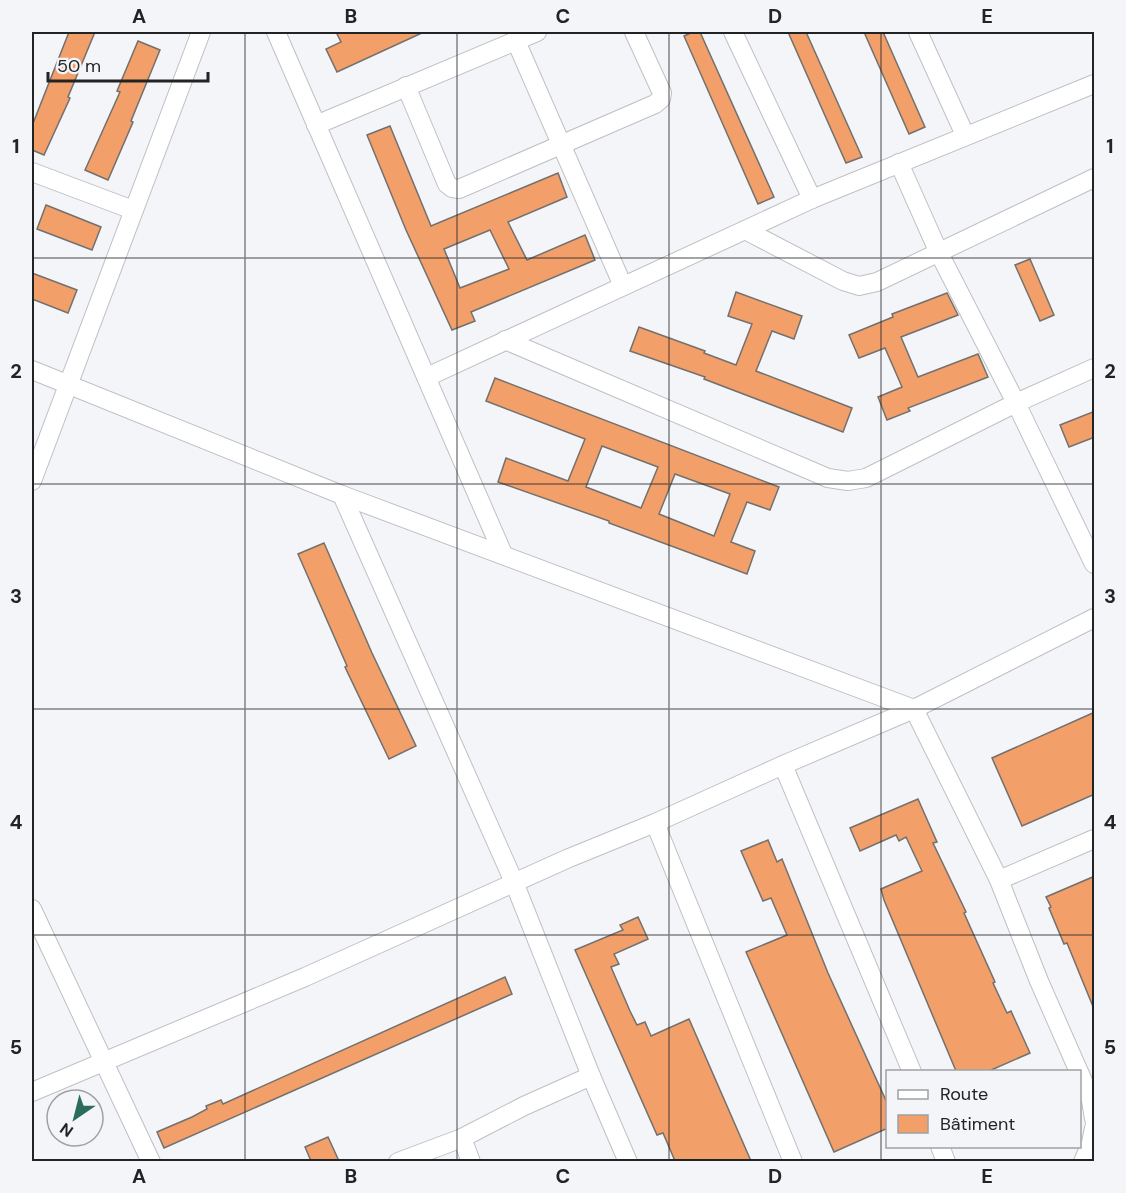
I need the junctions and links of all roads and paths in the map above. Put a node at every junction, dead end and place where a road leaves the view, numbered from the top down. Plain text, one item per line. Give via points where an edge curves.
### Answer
1 (201, 32) edge
2 (276, 32) edge
3 (537, 32) edge
4 (634, 32) edge
5 (733, 32) edge
6 (918, 32) edge
7 (516, 41) junction
8 (1095, 84) edge
9 (406, 86) junction
10 (316, 125) junction
11 (965, 135) junction
12 (561, 144) junction
13 (899, 163) junction
14 (32, 172) edge
15 (1095, 178) edge
16 (812, 199) junction
17 (134, 210) junction
18 (745, 230) junction
19 (939, 253) junction
20 (623, 286) junction
21 (505, 340) junction
22 (1095, 368) edge
23 (32, 370) edge
24 (427, 377) junction
25 (69, 384) junction
26 (1016, 403) junction
27 (32, 481) edge
28 (342, 495) junction
29 (503, 554) junction
30 (1095, 564) edge
31 (1095, 618) edge
32 (914, 709) junction
33 (783, 765) junction
34 (655, 823) junction
35 (1095, 839) edge
36 (999, 880) junction
37 (514, 882) junction
38 (32, 909) edge
39 (103, 1062) junction
40 (912, 1070) edge
41 (1078, 1070) edge
42 (591, 1076) junction
43 (1081, 1077) edge
44 (32, 1092) edge
45 (1095, 1119) edge
46 (1095, 1128) edge
47 (462, 1138) junction
48 (151, 1161) edge
49 (398, 1161) edge
50 (471, 1161) edge
51 (628, 1161) edge
52 (793, 1161) edge
53 (1083, 1161) edge

1 - 17 street
2 - 10 street
3 - 7 street
4 - 12 street via 662,93 660,99
5 - 16 street
6 - 11 street
7 - 9 street
7 - 12 street
8 - 11 street
9 - 10 street
9 - 12 street via 452,188 459,189
10 - 24 street
11 - 13 street
12 - 20 street
13 - 16 street
13 - 19 street
14 - 17 street
15 - 19 street
16 - 18 street
17 - 25 street
18 - 19 street via 858,286 878,282
18 - 20 street
19 - 26 street
20 - 21 street
21 - 24 street
21 - 26 street via 828,478 848,481 866,478
22 - 26 street
23 - 25 street
24 - 29 street
25 - 27 street
25 - 28 street
26 - 30 street
28 - 29 street
28 - 37 street
29 - 32 street
31 - 32 street
32 - 33 street
32 - 36 street
33 - 34 street
33 - 40 street
34 - 37 street
34 - 52 street
35 - 36 street
36 - 41 street
37 - 39 street via 305,977
37 - 42 street
38 - 39 street
39 - 44 street
39 - 48 street
42 - 47 street
42 - 51 street
43 - 45 street
46 - 53 street
47 - 49 street
47 - 50 street

